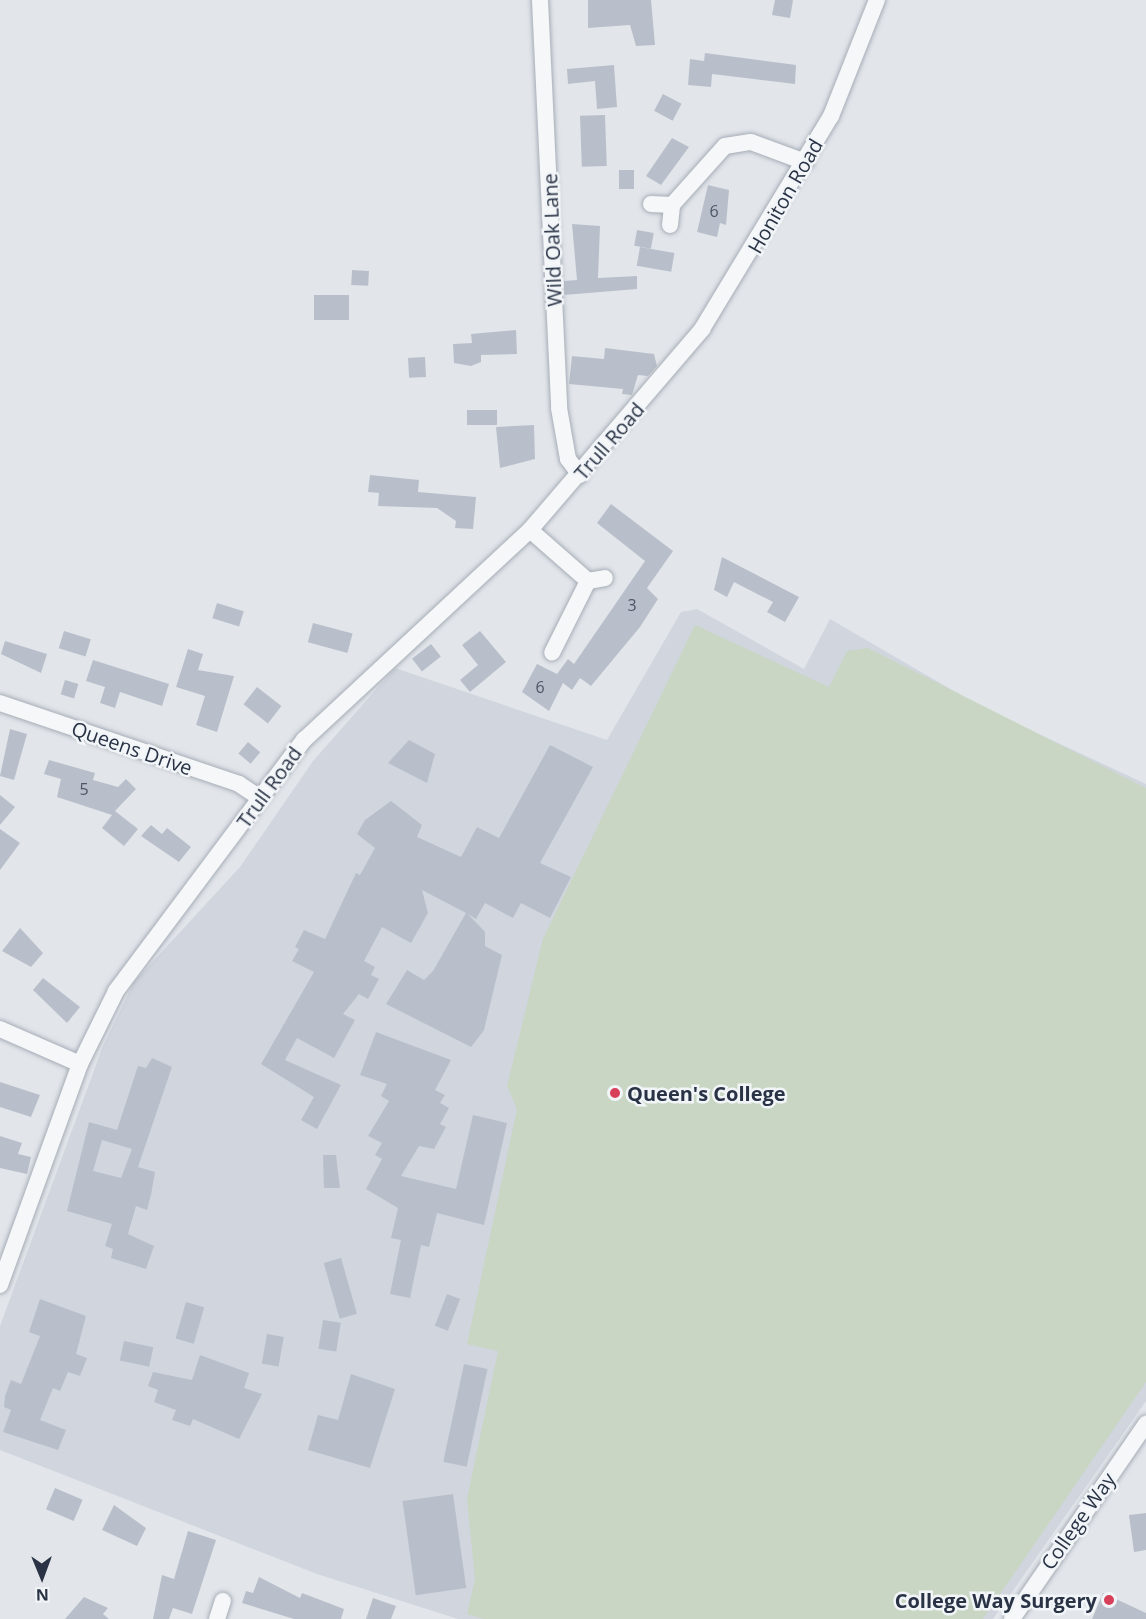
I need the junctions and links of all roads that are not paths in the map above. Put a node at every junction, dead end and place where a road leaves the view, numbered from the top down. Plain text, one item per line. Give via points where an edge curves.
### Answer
1 (540, 0) edge
2 (877, 0) edge
3 (806, 162) junction
4 (651, 204) dead end
5 (672, 205) junction
6 (670, 225) dead end
7 (665, 376) joint
8 (580, 475) junction
9 (530, 530) junction
10 (605, 578) dead end
11 (588, 581) junction
12 (552, 653) dead end
13 (0, 703) edge
14 (260, 798) junction
15 (0, 1029) edge
16 (80, 1064) junction
17 (0, 1285) edge
18 (1146, 1425) edge
19 (223, 1601) dead end
20 (217, 1619) edge
21 (1012, 1619) edge

1 - 8 street, Wild Oak Lane via 559,408 568,459
2 - 3 street, Honiton Road via 831,116
3 - 5 street via 751,142 724,146
3 - 7 street, Honiton Road via 741,272
4 - 5 street
5 - 6 street
7 - 8 street, Trull Road
8 - 9 street, Trull Road
9 - 11 street
9 - 14 street, Trull Road via 332,710
10 - 11 street
11 - 12 street
13 - 14 street, Queens Drive via 239,784
14 - 16 street, Trull Road via 116,991
15 - 16 street
16 - 17 street, Trull Road
18 - 21 street, College Way
19 - 20 street

